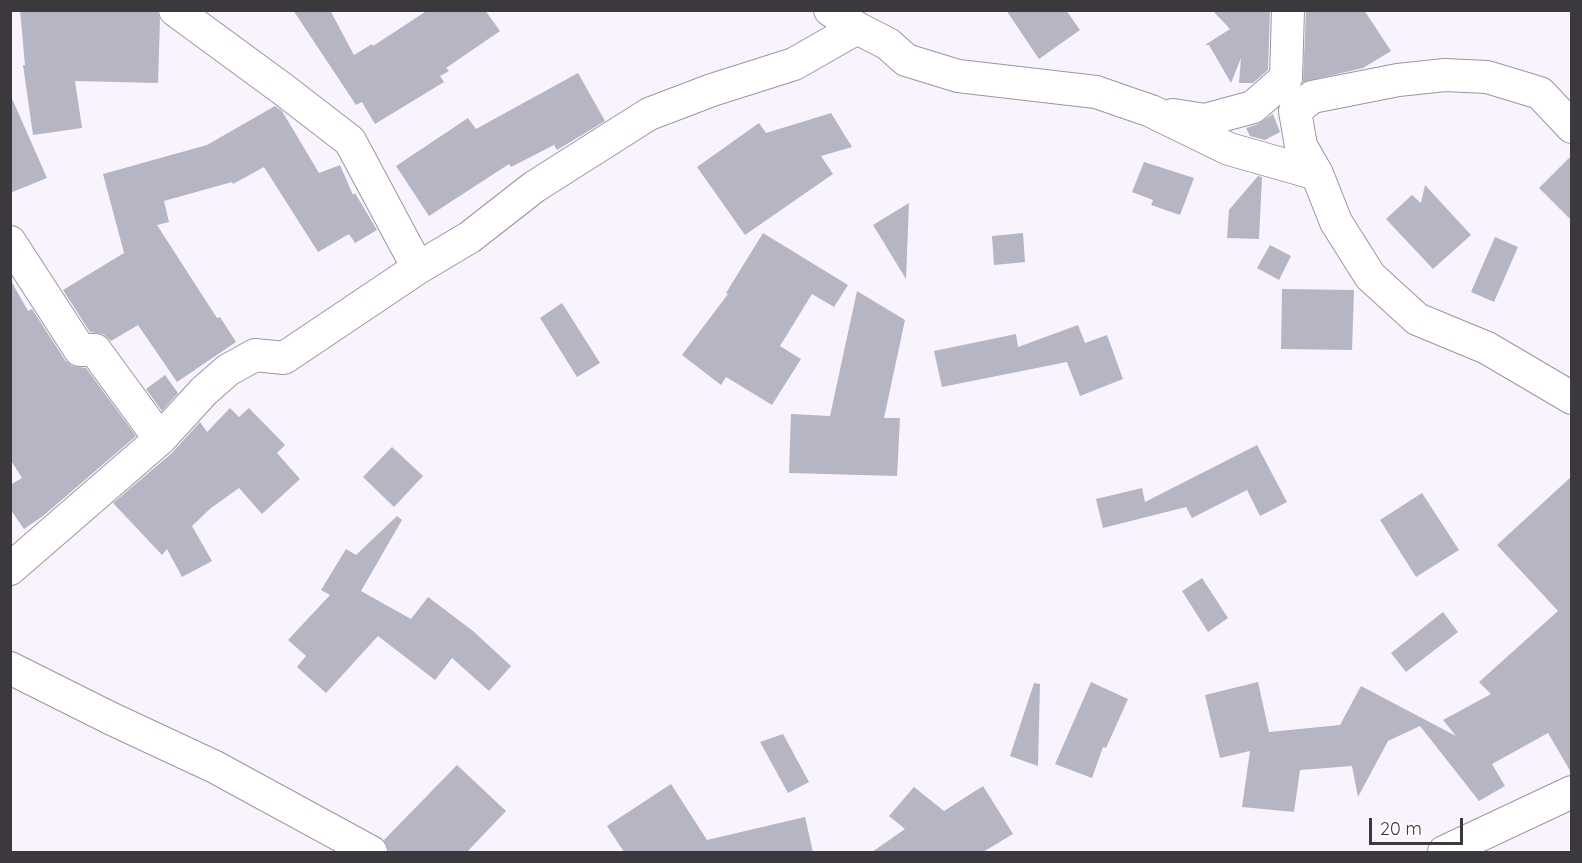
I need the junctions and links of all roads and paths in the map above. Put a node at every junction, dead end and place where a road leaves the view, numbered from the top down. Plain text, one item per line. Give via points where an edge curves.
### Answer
1 (175, 10) edge
2 (830, 10) edge
3 (1287, 10) edge
4 (856, 28) junction
5 (1151, 111) junction
6 (1572, 127) edge
7 (1317, 174) junction
8 (10, 242) edge
9 (418, 268) junction
10 (1572, 398) edge
11 (160, 439) junction
12 (10, 569) edge
13 (10, 668) edge
14 (1572, 792) edge
15 (371, 852) edge
16 (1444, 852) edge

1 - 9 street via 350,141
2 - 4 street
3 - 5 street via 1286,78 1253,107 1205,120
4 - 5 street via 888,44 906,60 958,76 1096,92
4 - 9 street via 794,64 649,114 534,187 470,237
5 - 7 street via 1229,149
6 - 7 street via 1540,93 1487,77 1445,75 1398,80 1312,98 1296,111 1301,146
7 - 10 street via 1336,222 1370,276 1417,318 1487,348
8 - 11 street via 80,350 95,350
9 - 11 street via 284,358 255,355 228,370
11 - 12 street
13 - 15 street via 215,767
14 - 16 street

